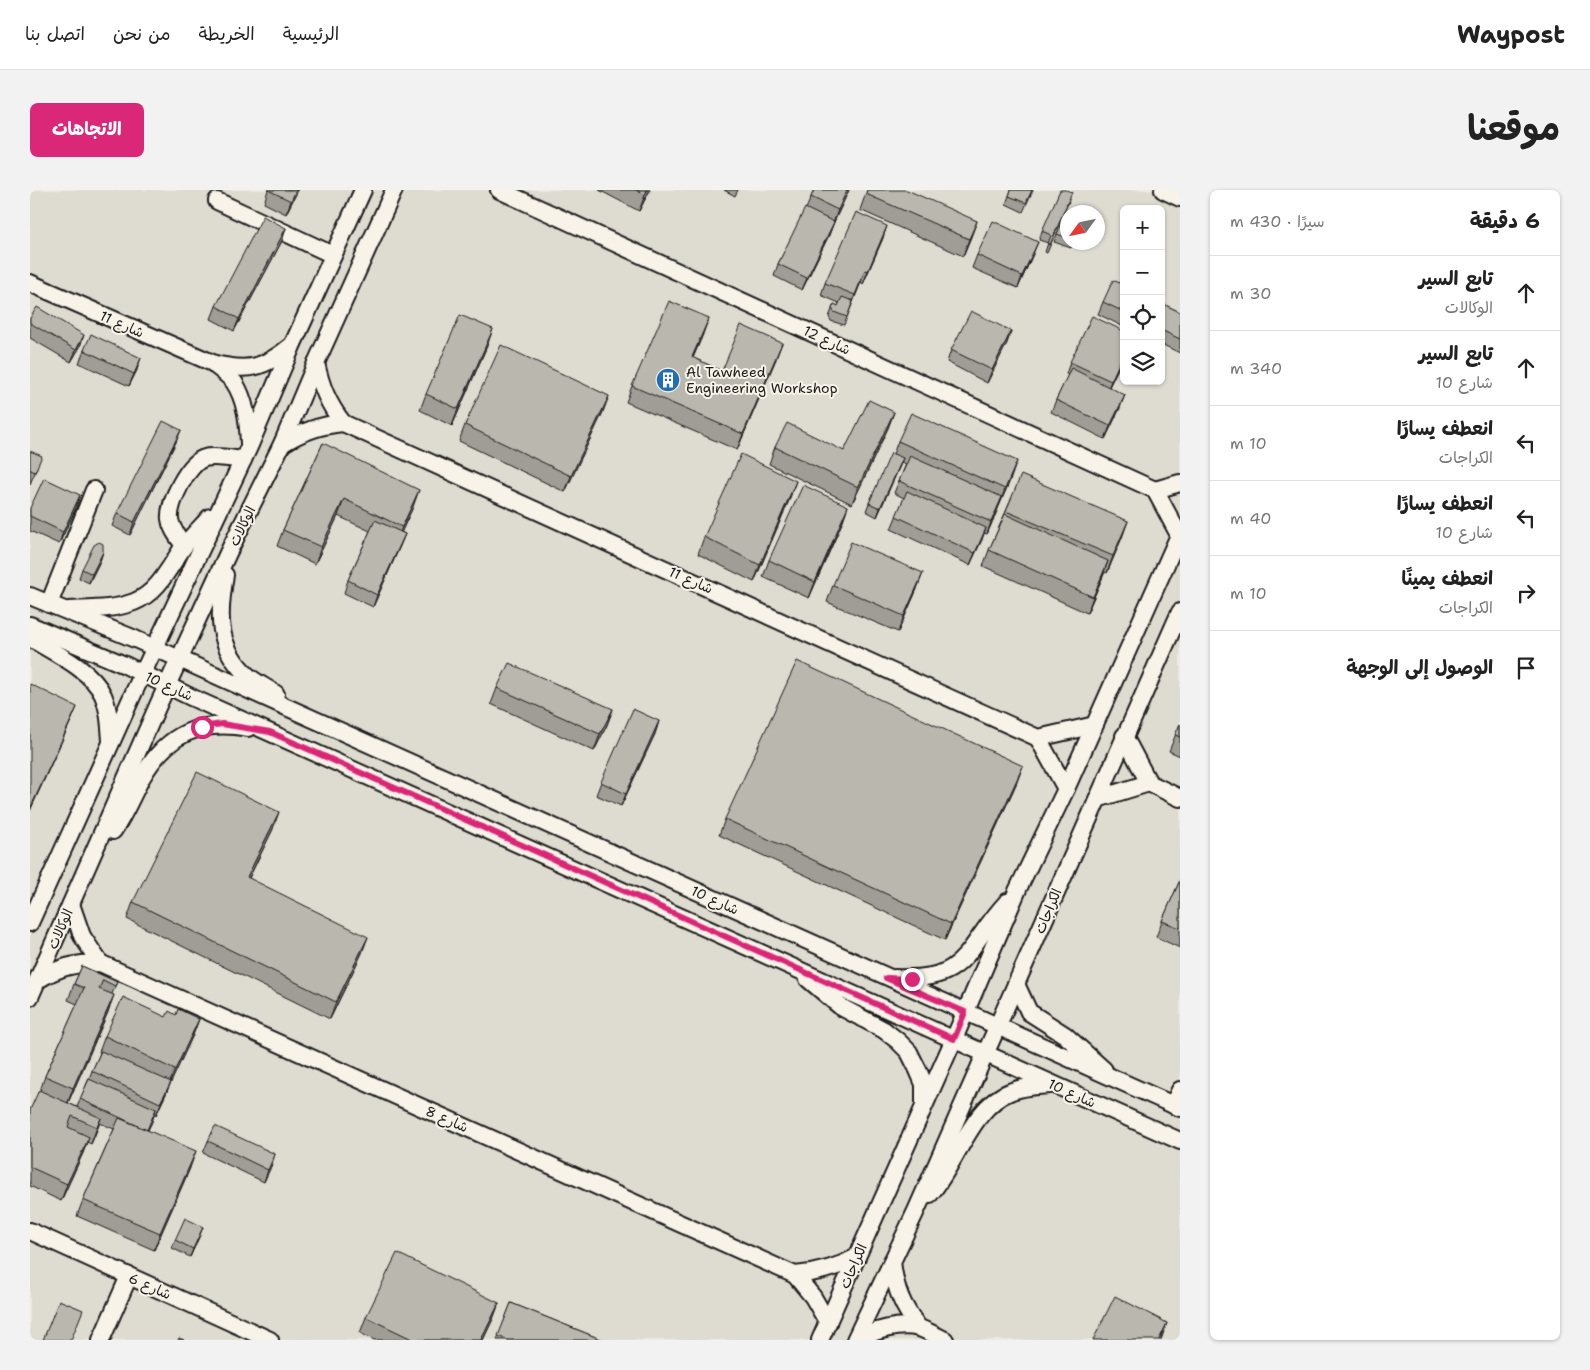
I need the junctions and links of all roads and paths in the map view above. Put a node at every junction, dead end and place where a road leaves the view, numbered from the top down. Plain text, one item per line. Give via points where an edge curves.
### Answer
1 (362, 190) edge
2 (394, 190) edge
3 (499, 190) edge
4 (1163, 190) edge
5 (1180, 198) edge
6 (217, 201) dead end
7 (333, 255) junction
8 (30, 282) edge
9 (292, 346) junction
10 (316, 363) junction
11 (214, 364) junction
12 (343, 423) junction
13 (282, 444) junction
14 (246, 453) junction
15 (1180, 483) edge
16 (94, 490) dead end
17 (1155, 490) junction
18 (222, 502) junction
19 (1180, 534) edge
20 (184, 546) junction
21 (228, 553) junction
22 (30, 596) edge
23 (56, 607) junction
24 (1180, 612) edge
25 (30, 625) edge
26 (30, 638) edge
27 (155, 649) junction
28 (179, 660) junction
29 (143, 674) junction
30 (167, 685) junction
31 (318, 721) junction
32 (1094, 725) junction
33 (270, 732) junction
34 (1124, 736) junction
35 (1038, 738) junction
36 (111, 744) junction
37 (1148, 783) junction
38 (1066, 790) junction
39 (1180, 798) edge
40 (1096, 799) junction
41 (90, 862) junction
42 (1018, 890) junction
43 (71, 904) junction
44 (30, 923) edge
45 (100, 963) junction
46 (799, 970) junction
47 (886, 978) junction
48 (38, 980) junction
49 (1016, 984) junction
50 (30, 997) edge
51 (965, 1012) junction
52 (998, 1026) junction
53 (954, 1039) junction
54 (986, 1053) junction
55 (1113, 1078) junction
56 (1054, 1085) junction
57 (1178, 1101) edge
58 (924, 1107) junction
59 (1180, 1141) edge
60 (916, 1211) junction
61 (30, 1231) edge
62 (857, 1256) junction
63 (892, 1261) junction
64 (794, 1275) junction
65 (129, 1276) junction
66 (828, 1323) junction
67 (919, 1328) junction
68 (101, 1340) edge
69 (270, 1340) edge
70 (820, 1340) edge
71 (856, 1340) edge
72 (945, 1340) edge

1 - 7 street, الوكالات
2 - 10 street, الوكالات
3 - 17 street, شارع 12
4 - 5 street
6 - 7 street
7 - 9 street, الوكالات
8 - 11 street, شارع 11
9 - 11 street, شارع 11 via 257,367 235,369
9 - 14 street, الوكالات
10 - 12 street via 325,396
10 - 13 street, الوكالات
11 - 14 street, شارع 11 via 233,382 242,397 248,421
12 - 13 street via 311,428
12 - 35 street, شارع 11
13 - 21 street, الوكالات
14 - 18 street, الوكالات
14 - 20 street via 205,458 196,462 186,474 170,518
15 - 17 street
16 - 23 street
17 - 19 street
18 - 20 street, الوكالات
18 - 27 street, الوكالات
19 - 32 street, الكراجات
20 - 23 street, الوكالات via 154,589 134,602 100,609
21 - 28 street, الوكالات
21 - 31 street, شارع 10 via 220,605 220,626 226,646 248,676
22 - 23 street, شارع 10
23 - 27 street, شارع 10
24 - 34 street, الكراجات
25 - 29 street, شارع 10
26 - 36 street via 81,670 94,682 107,708
27 - 28 street, شارع 10
27 - 29 street, الوكالات
28 - 30 street, الوكالات
28 - 31 street, شارع 10
29 - 30 street, شارع 10
29 - 36 street, الوكالات
30 - 33 street, شارع 10
30 - 41 street, الوكالات
31 - 47 street, شارع 10
32 - 35 street
32 - 38 street, الكراجات
33 - 41 street, الوكالات via 222,724 179,735 155,758 118,824
33 - 46 street, شارع 10
34 - 37 street
34 - 40 street, الكراجات
35 - 38 street
36 - 44 street, الوكالات
37 - 39 street
37 - 40 street
38 - 42 street, الكراجات
40 - 49 street, الكراجات
41 - 43 street, الوكالات
42 - 47 street, الكراجات via 957,965 929,977
42 - 51 street, الكراجات
43 - 45 street via 82,936
43 - 48 street, الوكالات
45 - 48 street, شارع 8 via 70,965
45 - 64 street, شارع 8
46 - 53 street, شارع 10
46 - 58 street, شارع 10 via 841,1007 884,1030 909,1052 924,1084
47 - 51 street, شارع 10
48 - 50 street, الوكالات
49 - 52 street, الكراجات
49 - 55 street, شارع 10 via 1029,1012 1065,1035
51 - 52 street, شارع 10
51 - 53 street, الكراجات
52 - 54 street, الكراجات
52 - 55 street, شارع 10
53 - 54 street, شارع 10
53 - 58 street, الكراجات
54 - 56 street, شارع 10
54 - 60 street, الكراجات
55 - 57 street, شارع 10
56 - 59 street, شارع 10
56 - 60 street, الكراجات via 1026,1086 999,1097 988,1106 940,1182
58 - 62 street, الكراجات
60 - 63 street, الكراجات
61 - 65 street, شارع 6
62 - 64 street via 828,1270
62 - 66 street, الكراجات
63 - 67 street via 899,1297
63 - 71 street, الكراجات
64 - 66 street, شارع 8 via 814,1298
65 - 68 street
65 - 69 street, شارع 6
66 - 70 street, الكراجات
67 - 71 street via 885,1329
67 - 72 street

